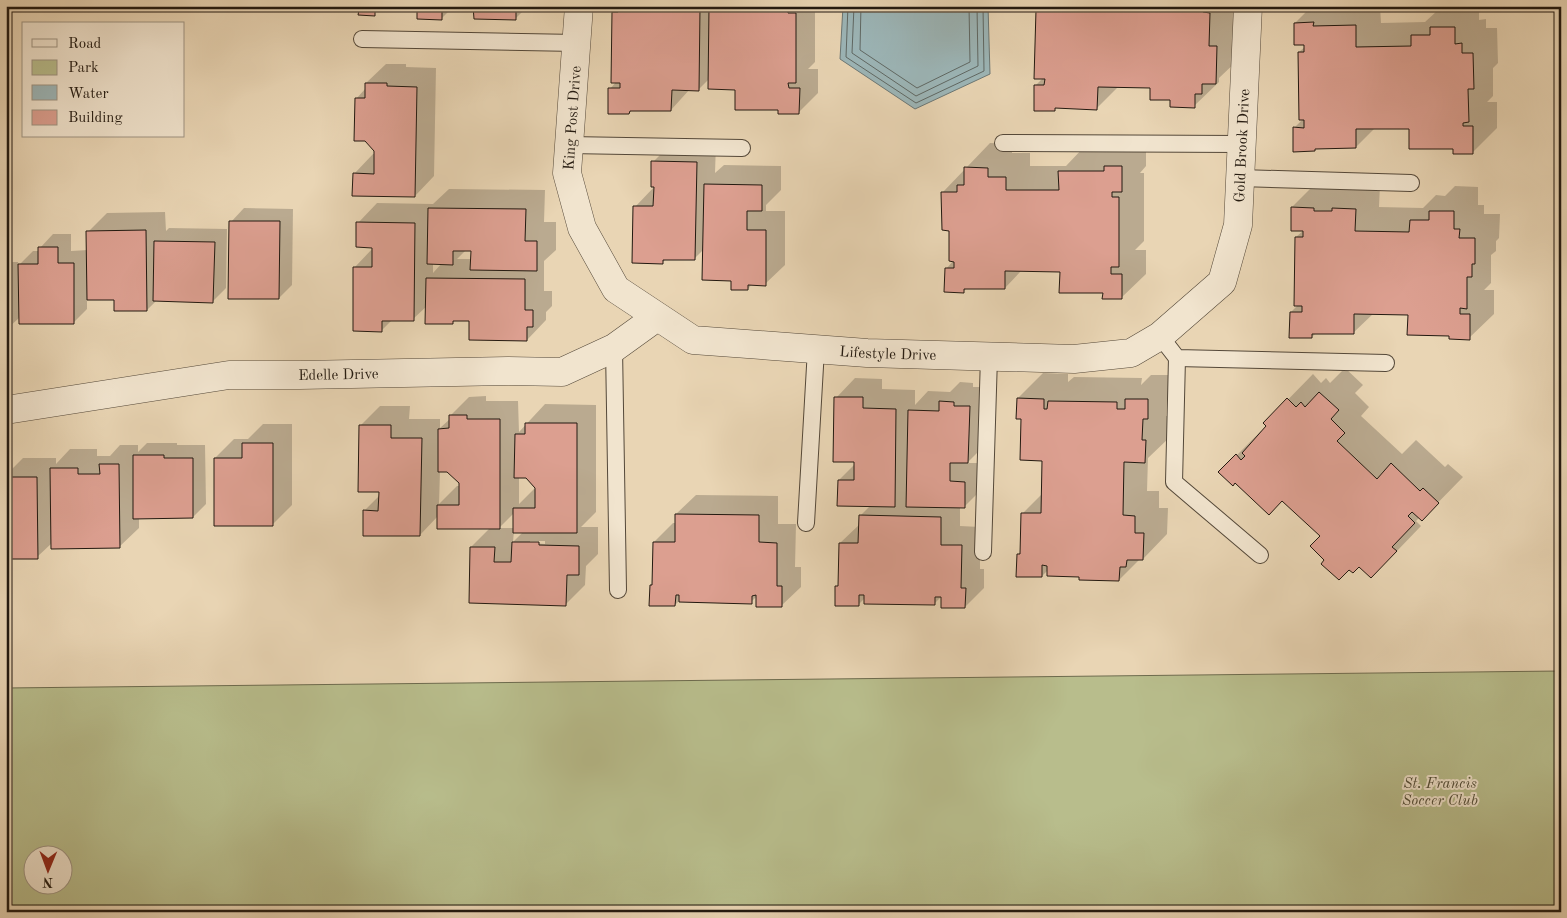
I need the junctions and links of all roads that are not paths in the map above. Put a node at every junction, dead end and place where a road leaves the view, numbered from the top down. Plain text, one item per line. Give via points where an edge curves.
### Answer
1 (579, 6) edge
2 (1248, 6) edge
3 (362, 40) dead end
4 (577, 43) junction
5 (1003, 143) dead end
6 (1242, 144) junction
7 (569, 145) junction
8 (742, 148) dead end
9 (1240, 178) junction
10 (1411, 184) dead end
11 (582, 228) joint
12 (1222, 282) joint
13 (657, 317) junction
14 (1160, 336) junction
15 (614, 348) junction
16 (816, 349) junction
17 (989, 357) junction
18 (1177, 358) junction
19 (1386, 363) dead end
20 (6, 410) edge
21 (806, 523) dead end
22 (983, 552) dead end
23 (1260, 555) dead end
24 (618, 590) dead end

1 - 4 street, King Post Drive
2 - 6 street, Gold Brook Drive
3 - 4 lane
4 - 7 street, King Post Drive
5 - 6 lane
6 - 9 street, Gold Brook Drive
7 - 8 lane
7 - 11 street, King Post Drive via 567,173
9 - 10 lane
9 - 12 street, Gold Brook Drive via 1238,225
11 - 13 street, Lifestyle Drive via 616,289
12 - 14 street, Lifestyle Drive
13 - 15 street, Edelle Drive
13 - 16 street, Lifestyle Drive via 693,340
14 - 17 street, Lifestyle Drive via 1131,353 1074,360
14 - 18 lane
15 - 20 street, Edelle Drive via 562,372 229,375
15 - 24 lane
16 - 17 street, Lifestyle Drive
16 - 21 lane
17 - 22 lane
18 - 19 lane
18 - 23 lane via 1174,482

